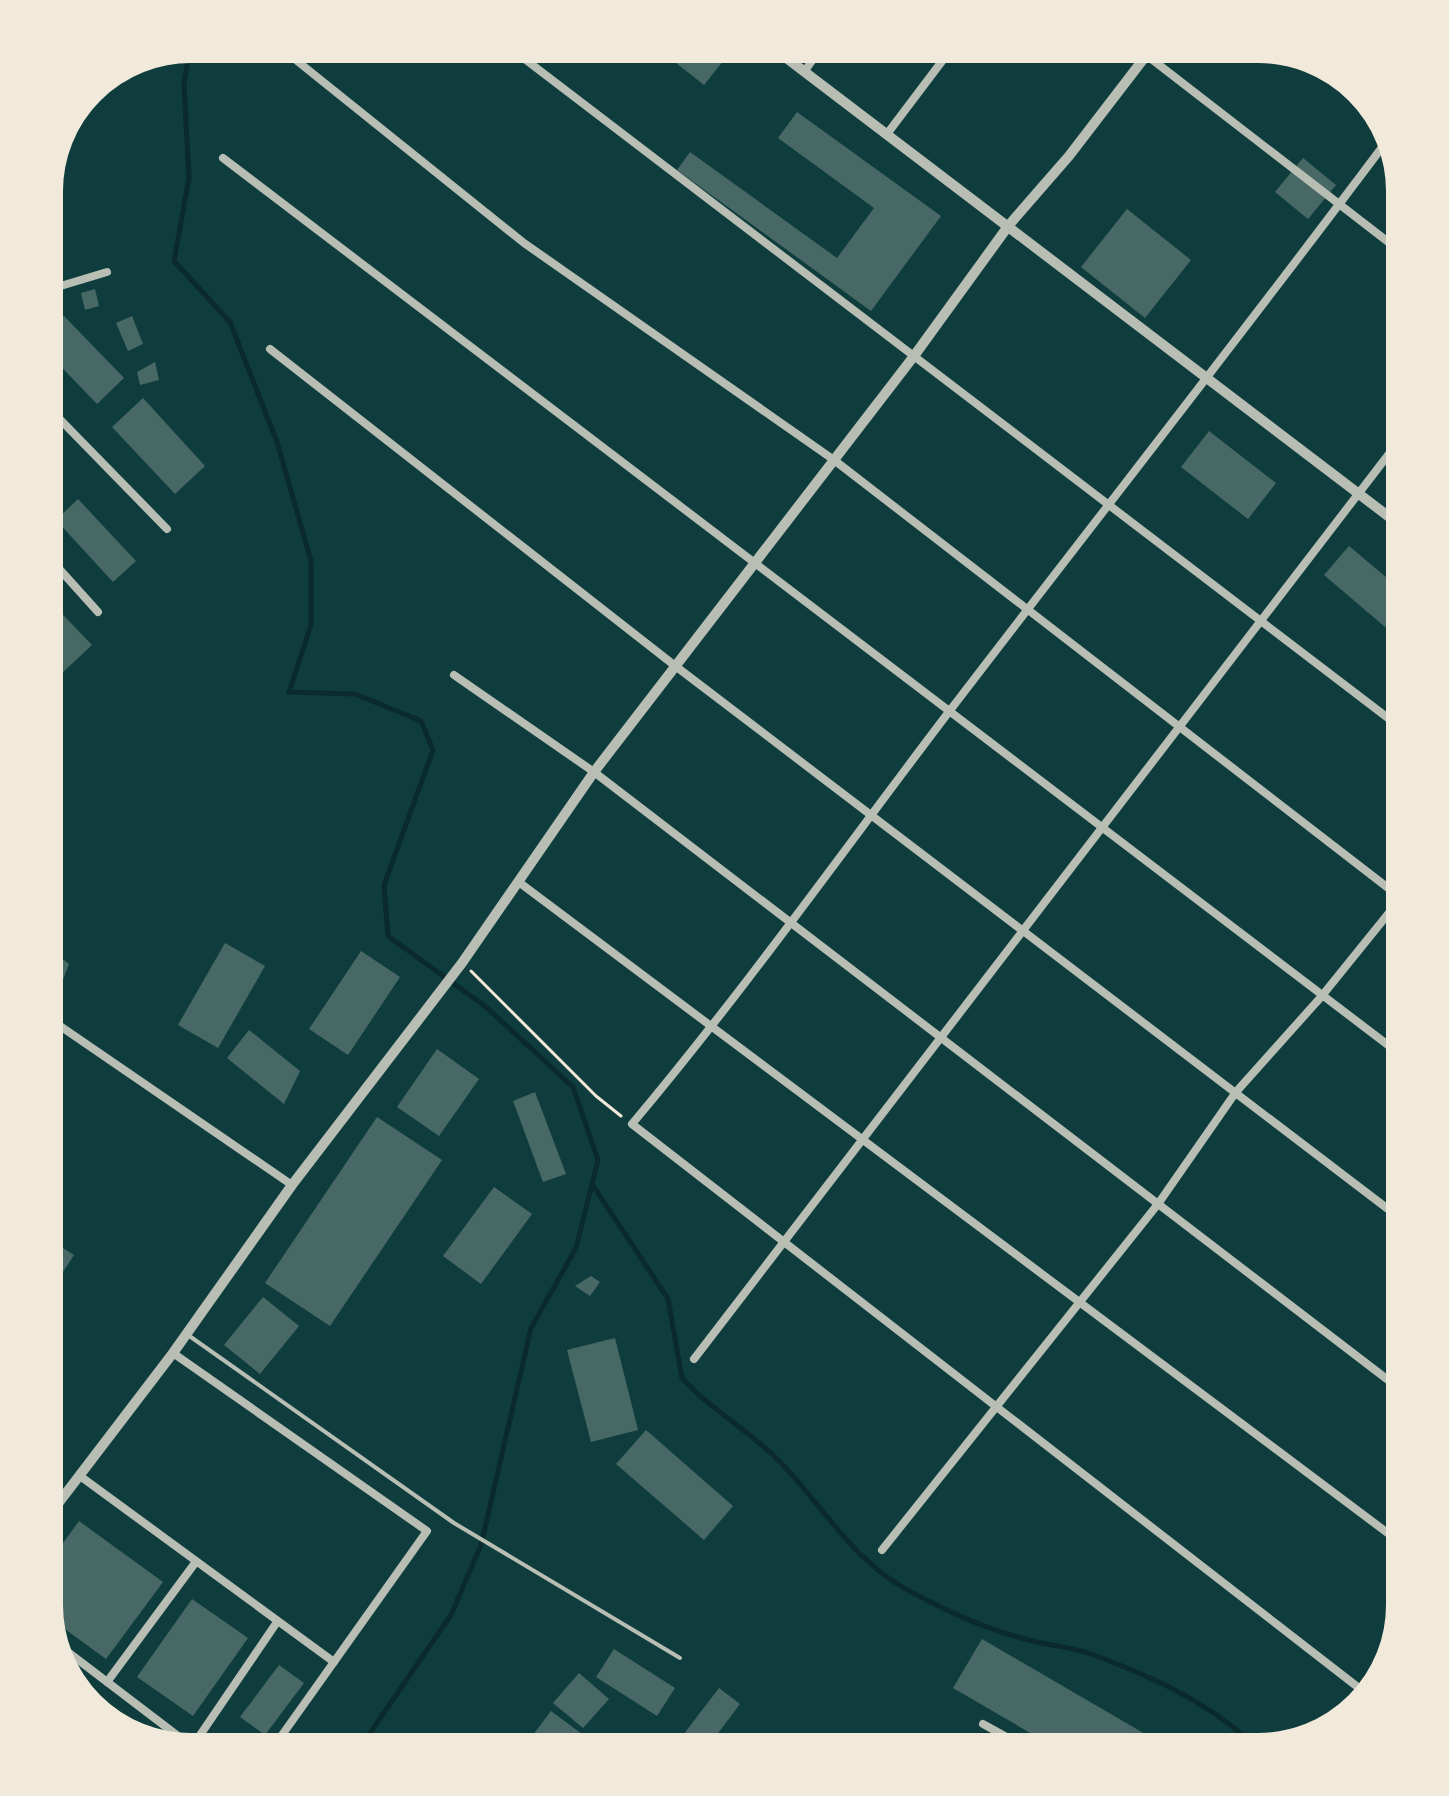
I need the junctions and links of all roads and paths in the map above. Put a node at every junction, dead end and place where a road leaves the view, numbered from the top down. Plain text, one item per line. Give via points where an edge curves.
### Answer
1 (293, 58) edge
2 (523, 58) edge
3 (786, 58) edge
4 (814, 58) edge
5 (944, 58) edge
6 (1146, 58) edge
7 (1151, 58) edge
8 (804, 72) junction
9 (887, 134) junction
10 (1383, 146) edge
11 (223, 158) dead end
12 (1339, 204) junction
13 (1009, 225) junction
14 (1391, 244) edge
15 (107, 272) dead end
16 (58, 287) edge
17 (270, 349) dead end
18 (914, 356) junction
19 (1210, 378) junction
20 (58, 417) edge
21 (1391, 452) edge
22 (834, 460) junction
23 (1359, 496) junction
24 (1112, 504) junction
25 (1391, 519) edge
26 (167, 529) dead end
27 (752, 563) junction
28 (58, 568) edge
29 (1029, 611) junction
30 (98, 612) dead end
31 (1261, 621) junction
32 (674, 665) junction
33 (454, 675) dead end
34 (949, 712) junction
35 (1391, 720) edge
36 (1180, 728) junction
37 (594, 772) junction
38 (872, 816) junction
39 (1101, 828) junction
40 (520, 883) junction
41 (1391, 887) edge
42 (1391, 913) edge
43 (793, 924) junction
44 (1025, 932) junction
45 (460, 966) junction
46 (1321, 997) junction
47 (58, 1025) edge
48 (713, 1028) junction
49 (943, 1039) junction
50 (1391, 1048) edge
51 (1236, 1092) junction
52 (632, 1124) junction
53 (863, 1140) junction
54 (292, 1185) junction
55 (1158, 1204) junction
56 (1391, 1211) edge
57 (782, 1241) junction
58 (1078, 1301) junction
59 (186, 1333) junction
60 (173, 1353) junction
61 (694, 1359) dead end
62 (1391, 1382) edge
63 (996, 1407) junction
64 (80, 1476) junction
65 (58, 1504) edge
66 (1391, 1536) edge
67 (882, 1550) dead end
68 (195, 1563) junction
69 (277, 1622) junction
70 (68, 1652) edge
71 (680, 1658) dead end
72 (334, 1662) junction
73 (107, 1682) junction
74 (1361, 1689) edge
75 (983, 1724) dead end
76 (180, 1737) edge
77 (203, 1738) edge
78 (280, 1738) edge
79 (1008, 1738) edge

1 - 22 street via 524,243
2 - 18 street
3 - 8 street
4 - 8 street
5 - 9 street
6 - 13 street
7 - 12 street
8 - 9 street
9 - 13 street
10 - 12 street
11 - 27 street
12 - 14 street
12 - 19 street
13 - 18 street
13 - 19 street
15 - 16 street
17 - 32 street
18 - 22 street
18 - 24 street
19 - 23 street
19 - 24 street
20 - 26 street
21 - 23 street
22 - 27 street
22 - 29 street
23 - 25 street
23 - 31 street
24 - 29 street
24 - 31 street
27 - 32 street
27 - 34 street
28 - 30 street
29 - 34 street
29 - 36 street
31 - 35 street
31 - 36 street
32 - 37 street
32 - 38 street
33 - 37 street
34 - 38 street
34 - 39 street
36 - 39 street
36 - 41 street
37 - 40 street
37 - 43 street
38 - 43 street
38 - 44 street
39 - 44 street
39 - 46 street
40 - 45 street
40 - 48 street
42 - 46 street
43 - 48 street
43 - 49 street
44 - 49 street
44 - 51 street
45 - 52 path
45 - 54 street
46 - 50 street
46 - 51 street
47 - 54 street
48 - 52 street
48 - 53 street
49 - 53 street
49 - 55 street
51 - 55 street
51 - 56 street
52 - 57 street
53 - 57 street
53 - 58 street
54 - 59 street
55 - 58 street
55 - 62 street
57 - 61 street
57 - 63 street
58 - 63 street
58 - 66 street
59 - 60 street
59 - 71 lane via 454,1523
60 - 64 street
60 - 72 street via 427,1531
63 - 67 street
63 - 74 street
64 - 65 street
64 - 68 street
68 - 69 street
68 - 73 street
69 - 72 street
69 - 77 street
70 - 73 street
72 - 78 street
73 - 76 street
75 - 79 street

